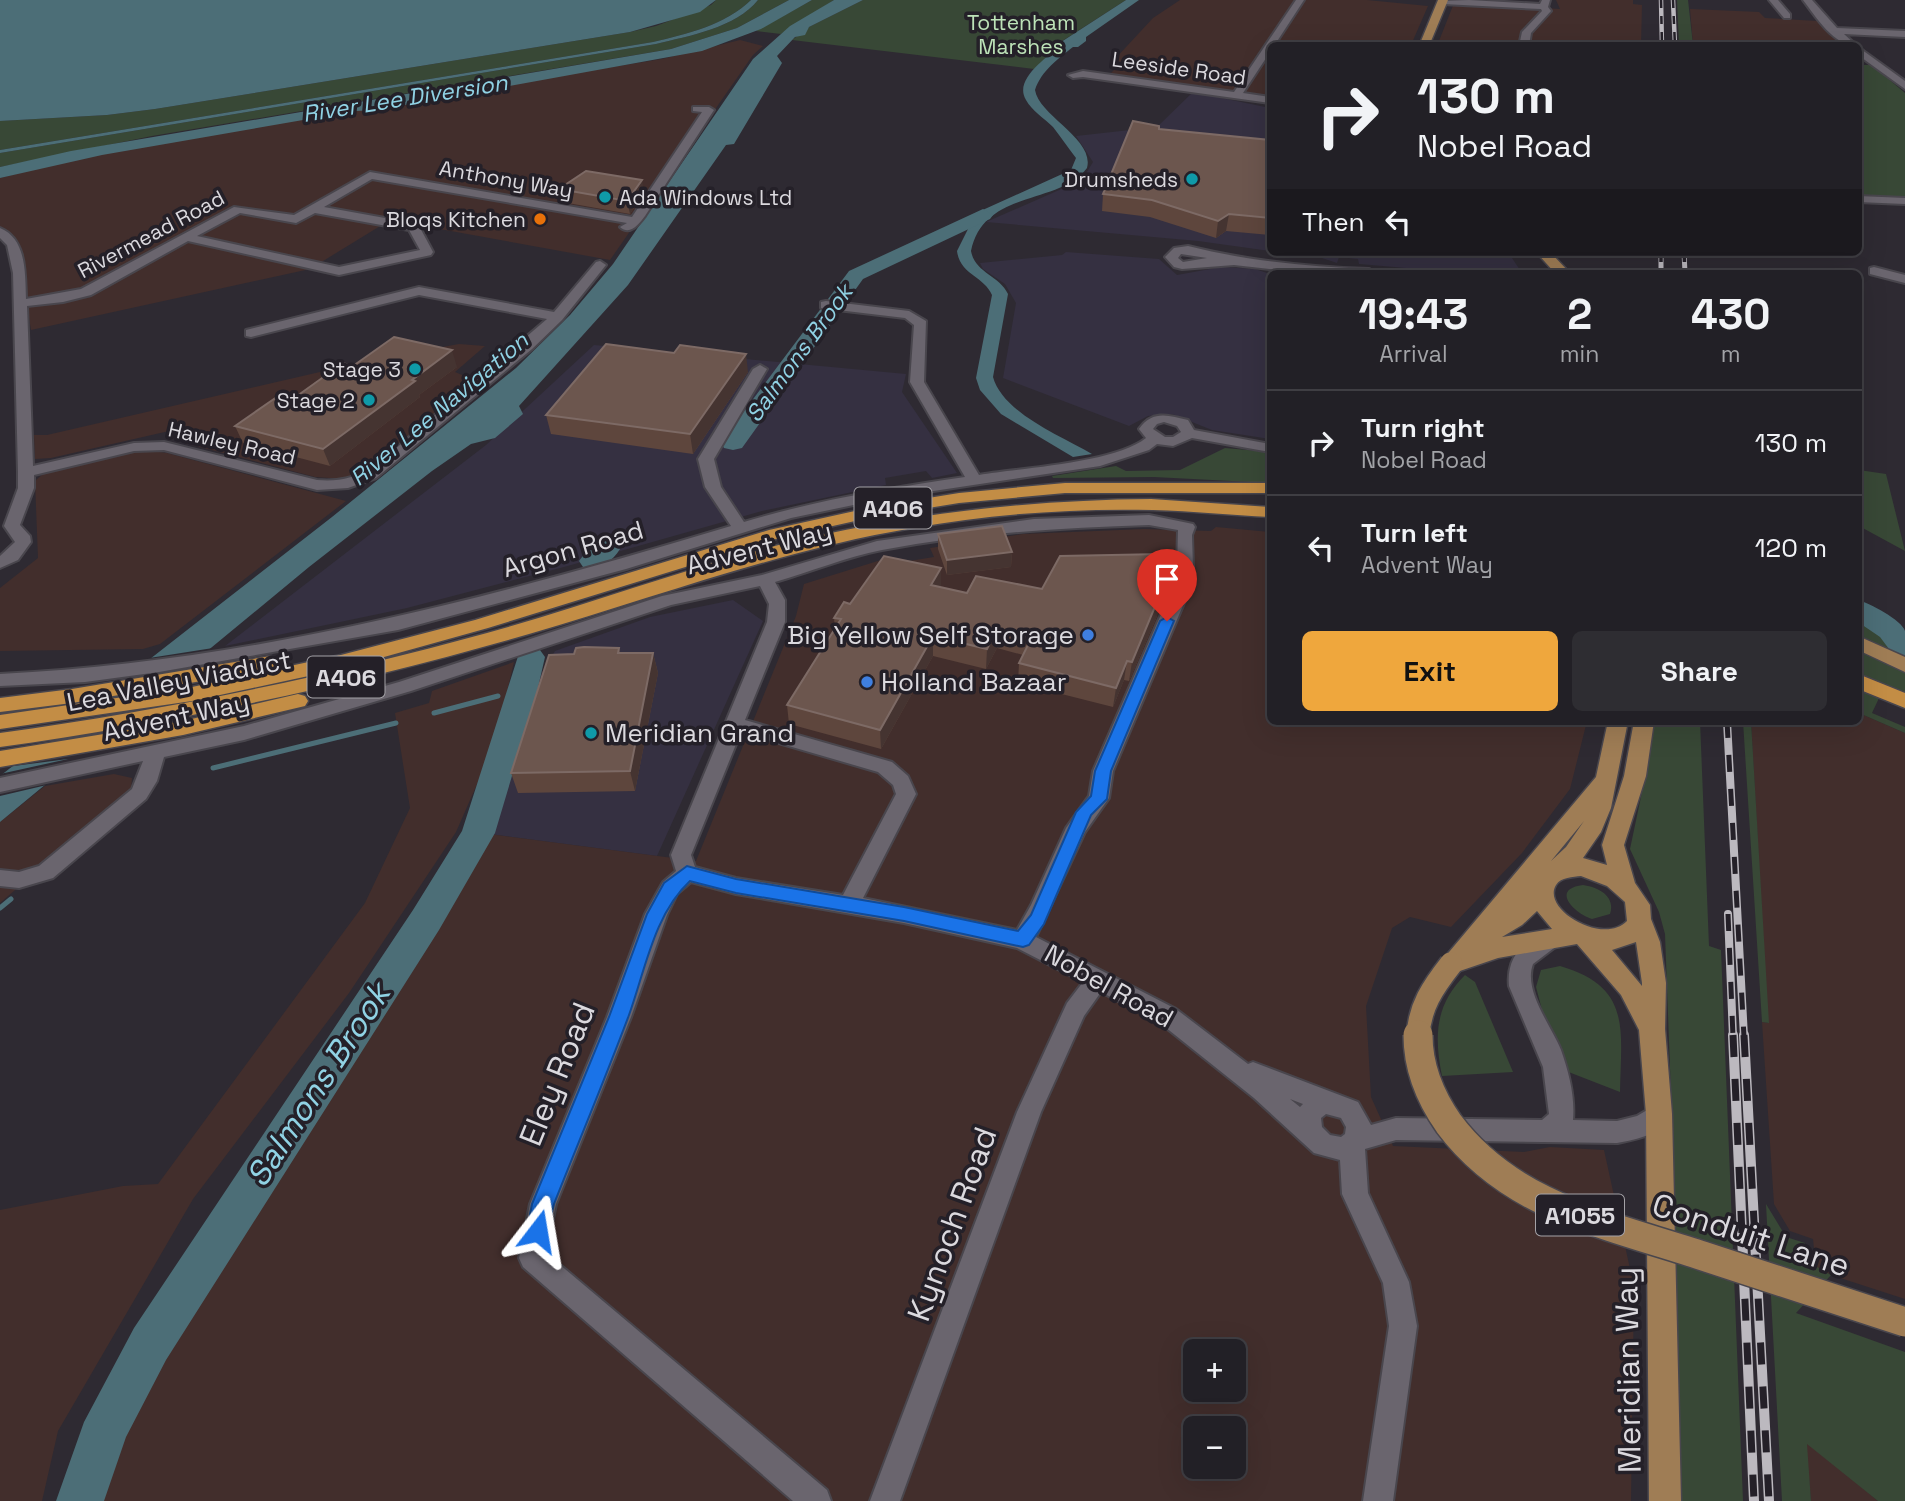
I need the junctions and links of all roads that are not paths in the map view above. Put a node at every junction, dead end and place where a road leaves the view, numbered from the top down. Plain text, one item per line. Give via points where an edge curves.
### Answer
1 (1300, 0) edge
2 (1443, 0) edge
3 (1773, 0) edge
4 (1807, 0) edge
5 (1800, 1) edge
6 (1545, 4) edge
7 (1787, 16) dead end
8 (1834, 31) junction
9 (1905, 34) edge
10 (1272, 42) edge
11 (1426, 42) edge
12 (1525, 42) edge
13 (1848, 42) edge
14 (1267, 50) edge
15 (1862, 53) edge
16 (1078, 75) dead end
17 (1905, 86) edge
18 (1237, 95) junction
19 (1267, 100) edge
20 (697, 109) dead end
21 (370, 175) joint
22 (1862, 199) edge
23 (1905, 201) edge
24 (313, 209) junction
25 (0, 232) edge
26 (186, 237) junction
27 (1546, 256) edge
28 (1205, 259) dead end
29 (600, 265) dead end
30 (1311, 270) edge
31 (1557, 270) edge
32 (1874, 271) dead end
33 (1905, 279) edge
34 (21, 303) junction
35 (830, 306) dead end
36 (557, 317) junction
37 (251, 333) dead end
38 (760, 369) dead end
39 (1188, 433) junction
40 (1154, 439) junction
41 (1267, 447) edge
42 (26, 472) junction
43 (975, 481) junction
44 (1127, 488) junction
45 (1267, 488) edge
46 (1267, 498) edge
47 (19, 507) junction
48 (1267, 512) edge
49 (0, 522) edge
50 (740, 527) junction
51 (8, 530) edge
52 (0, 564) edge
53 (764, 580) junction
54 (484, 632) junction
55 (1862, 644) edge
56 (214, 657) joint
57 (1905, 665) edge
58 (1862, 668) edge
59 (0, 680) edge
60 (1862, 683) edge
61 (1905, 686) edge
62 (1867, 699) edge
63 (1905, 701) edge
64 (0, 705) edge
65 (1905, 715) edge
66 (0, 722) edge
67 (736, 724) junction
68 (1617, 725) edge
69 (1643, 725) edge
70 (0, 740) edge
71 (156, 752) junction
72 (0, 759) edge
73 (1604, 782) junction
74 (0, 785) edge
75 (687, 873) junction
76 (2, 878) dead end
77 (1549, 879) junction
78 (1625, 887) junction
79 (849, 904) junction
80 (1640, 920) junction
81 (1572, 937) junction
82 (1023, 940) junction
83 (1459, 953) junction
84 (1099, 978) junction
85 (1652, 1029) junction
86 (1233, 1064) junction
87 (1335, 1104) junction
88 (1658, 1114) junction
89 (1396, 1129) junction
90 (1547, 1131) junction
91 (1310, 1132) junction
92 (1354, 1143) junction
93 (540, 1264) joint
94 (1905, 1322) edge
95 (816, 1501) edge
96 (886, 1501) edge
97 (1378, 1501) edge
98 (1665, 1501) edge

1 - 10 street
2 - 6 street
2 - 11 main road
3 - 7 street
4 - 5 street
4 - 8 street
6 - 12 street via 1547,11 1527,32
8 - 9 street
8 - 13 street
14 - 18 street
15 - 17 street
16 - 18 street, Leeside Road
18 - 19 street, Leeside Road
20 - 21 street, Anthony Way via 709,110 630,226 614,228 595,214
21 - 24 street, Rivermead Road
22 - 23 street
24 - 26 street, Rivermead Road via 296,219 239,209
24 - 26 street via 414,227 427,252 339,271
25 - 34 street via 13,244
26 - 34 street, Rivermead Road via 86,292
27 - 31 main road
28 - 30 street
29 - 36 street
32 - 33 street
34 - 42 street
35 - 43 street via 909,315 919,321 917,382
36 - 37 street via 419,291
36 - 42 street, Hawley Road via 378,471 346,485 317,485 164,446 134,447
38 - 50 street via 706,459 717,497
39 - 40 street, Argon Road via 1172,442
39 - 40 street via 1177,421 1158,419 1146,426
39 - 41 street
40 - 43 street, Argon Road via 1112,458
42 - 47 street
43 - 50 street, Argon Road via 876,495
44 - 45 highway, A406
44 - 46 highway, A406
44 - 54 highway, Lea Valley Viaduct / A406 via 1009,492 913,504 775,534
47 - 49 street
47 - 51 street
48 - 54 highway, Lea Valley Viaduct / A406 via 1131,504 995,511 795,547
50 - 56 street, Argon Road via 620,565 398,624
51 - 52 street via 22,536 19,549
53 - 67 street via 779,607
53 - 71 street, Advent Way via 668,600 405,687 244,733
53 - 82 street, Advent Way via 877,546 986,528 1140,520 1187,527 1178,596 1103,771 1099,799 1084,812 1038,919
54 - 64 highway
54 - 66 highway, Lea Valley Viaduct / A406 via 226,687
54 - 70 highway, Lea Valley Viaduct / A406 via 344,677 204,708
54 - 72 highway via 345,688 235,718
55 - 57 main road
56 - 59 street, Argon Road via 85,676
58 - 61 highway
60 - 63 highway
62 - 65 highway
67 - 75 street via 681,855
67 - 79 street via 885,767 901,781 906,794
68 - 73 main road, A1055
69 - 78 main road via 1635,776 1614,845
71 - 74 street, Advent Way
71 - 76 street via 139,794 46,872 32,878
73 - 77 main road, A1055 via 1593,826
73 - 83 main road, A1055
75 - 79 street, Nobel Road via 736,886
75 - 93 street, Eley Road via 670,888 656,914 543,1204 532,1258
77 - 78 main road via 1568,867 1596,870
77 - 81 main road via 1542,899
77 - 83 main road, Conduit Lane / A1055 via 1524,912
78 - 80 main road via 1639,909
79 - 82 street, Nobel Road
80 - 81 main road via 1628,937 1608,941
80 - 85 main road, Meridian Way / A1055 via 1654,983
81 - 83 main road
81 - 85 main road, Meridian Way / A1055 via 1630,988
81 - 90 street via 1527,953 1518,976 1558,1073 1561,1119
82 - 84 street, Nobel Road
83 - 94 main road, Conduit Lane / A1055, bridge via 1428,991 1421,1009 1419,1057 1429,1095 1440,1114 1488,1168 1533,1197 1573,1213
84 - 86 street, Nobel Road via 1168,1016
84 - 96 street, Kynoch Road via 1075,1010 1029,1112
85 - 88 main road, Meridian Way / A1055
86 - 87 street, Nobel Road
86 - 91 street, Nobel Road
87 - 89 street, Nobel Road
87 - 91 street via 1320,1104 1309,1114
87 - 92 street via 1359,1125
88 - 90 street, Nobel Road via 1643,1126 1617,1132
88 - 98 main road, Meridian Way / A1055
89 - 90 street, Nobel Road
89 - 92 street, Nobel Road
91 - 92 street, Nobel Road via 1335,1149
92 - 97 street via 1355,1194 1396,1282 1403,1326
93 - 95 street, Eley Road

